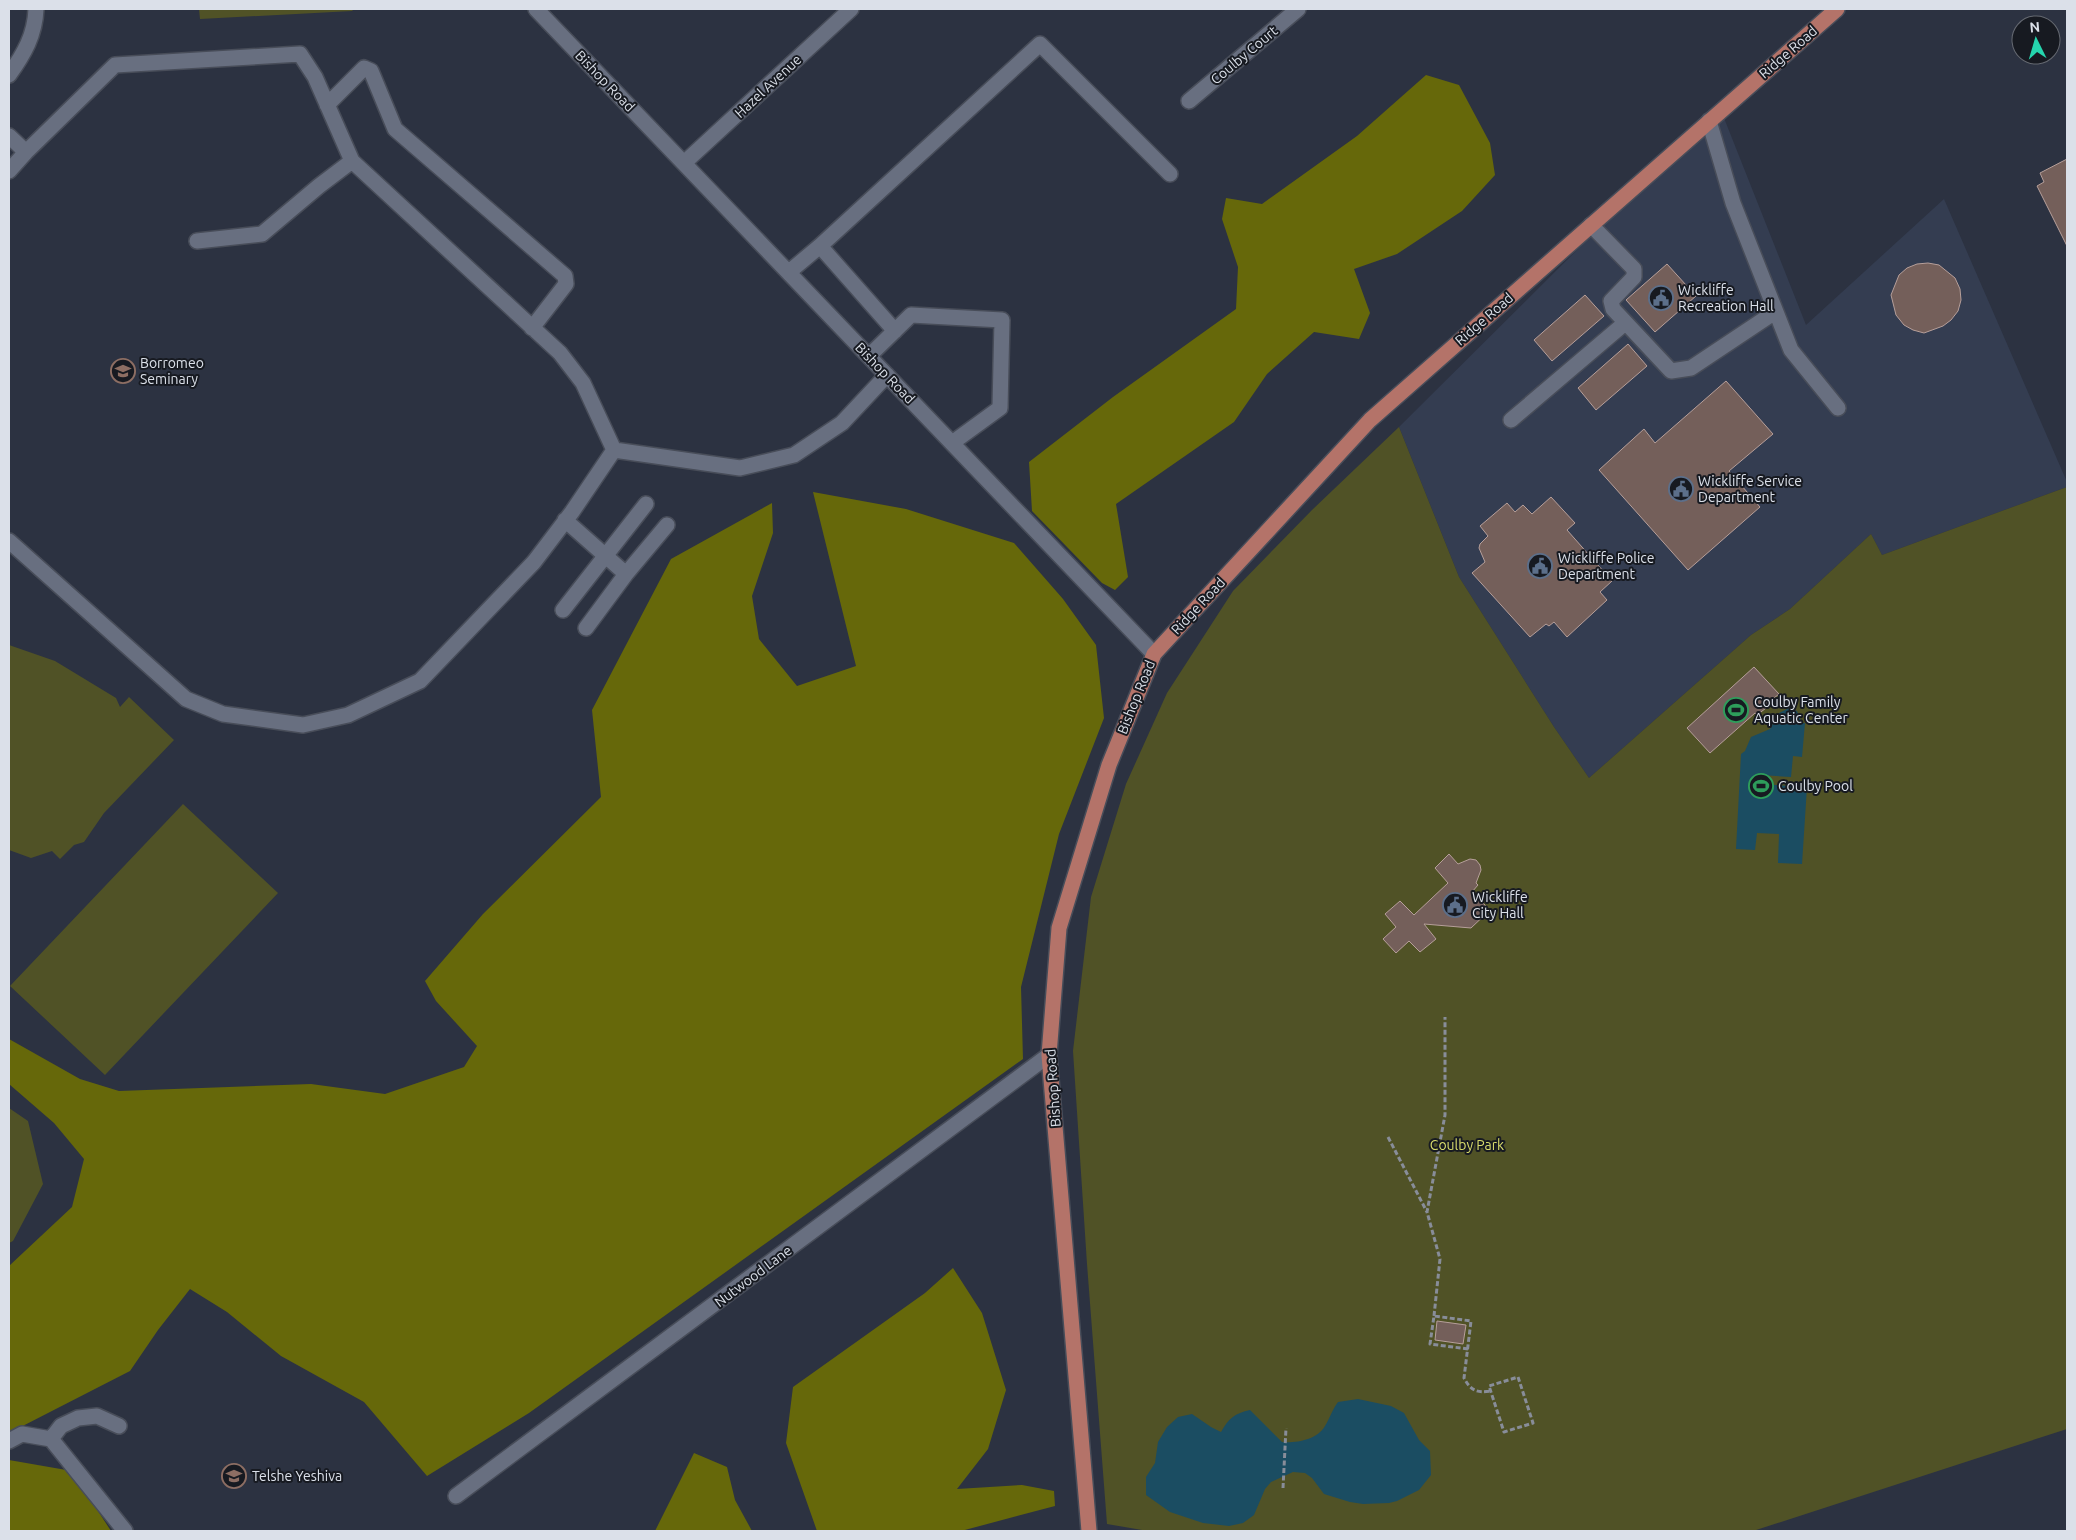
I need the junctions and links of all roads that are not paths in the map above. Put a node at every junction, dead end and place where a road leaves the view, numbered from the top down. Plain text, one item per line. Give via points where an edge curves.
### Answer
1 (36, 9) edge
2 (536, 9) edge
3 (852, 9) edge
4 (1298, 9) edge
5 (1836, 9) edge
6 (9, 75) edge
7 (1189, 101) dead end
8 (327, 105) junction
9 (1709, 121) junction
10 (9, 136) edge
11 (26, 152) junction
12 (352, 161) junction
13 (684, 163) junction
14 (9, 171) edge
15 (1170, 174) dead end
16 (1591, 225) junction
17 (197, 240) dead end
18 (820, 246) junction
19 (789, 272) junction
20 (1775, 312) junction
21 (1625, 322) junction
22 (532, 328) junction
23 (894, 331) junction
24 (869, 356) junction
25 (887, 375) junction
26 (1838, 408) dead end
27 (1511, 420) dead end
28 (952, 443) junction
29 (614, 450) junction
30 (646, 504) dead end
31 (565, 520) junction
32 (667, 525) dead end
33 (9, 541) edge
34 (605, 556) junction
35 (626, 574) junction
36 (563, 610) dead end
37 (586, 628) dead end
38 (1154, 654) junction
39 (1049, 1055) junction
40 (119, 1426) dead end
41 (51, 1439) junction
42 (9, 1442) edge
43 (456, 1496) dead end
44 (125, 1531) edge
45 (1089, 1531) edge

1 - 6 street via 35,24 24,54
2 - 13 street, Bishop Road
3 - 13 street, Hazel Avenue
4 - 7 street, Coulby Court
5 - 9 main road, Ridge Road
8 - 11 street via 300,54 115,64
8 - 12 street
8 - 22 street via 364,68 371,71 395,129 565,276 566,284
9 - 16 main road, Ridge Road
9 - 20 street via 1733,202
10 - 11 street
11 - 14 street
12 - 17 street via 262,234
12 - 22 street
13 - 19 street, Bishop Road
15 - 18 street via 1040,44
16 - 21 street via 1634,269 1634,277 1611,301 1613,309
16 - 38 main road, Ridge Road via 1370,420
18 - 19 street
18 - 23 street
19 - 24 street, Bishop Road
20 - 21 street via 1692,368 1677,371 1671,371
20 - 26 street via 1791,350
21 - 27 street
22 - 29 street via 560,353 582,383
23 - 24 street
23 - 28 street via 912,315 1002,320 1000,408
24 - 25 street, Bishop Road
25 - 28 street, Bishop Road
25 - 29 street via 842,423 794,455 740,468
28 - 38 street, Bishop Road
29 - 31 street
30 - 34 street
31 - 33 street via 534,562 420,681 348,715 303,725 223,714 186,699
31 - 34 street
32 - 35 street
34 - 35 street
34 - 36 street
35 - 37 street
38 - 39 main road, Bishop Road via 1109,765 1059,928
39 - 43 street, Nutwood Lane
39 - 45 main road, Bishop Road
40 - 41 street via 97,1416 78,1418 61,1426
41 - 42 street via 22,1434
41 - 44 street

